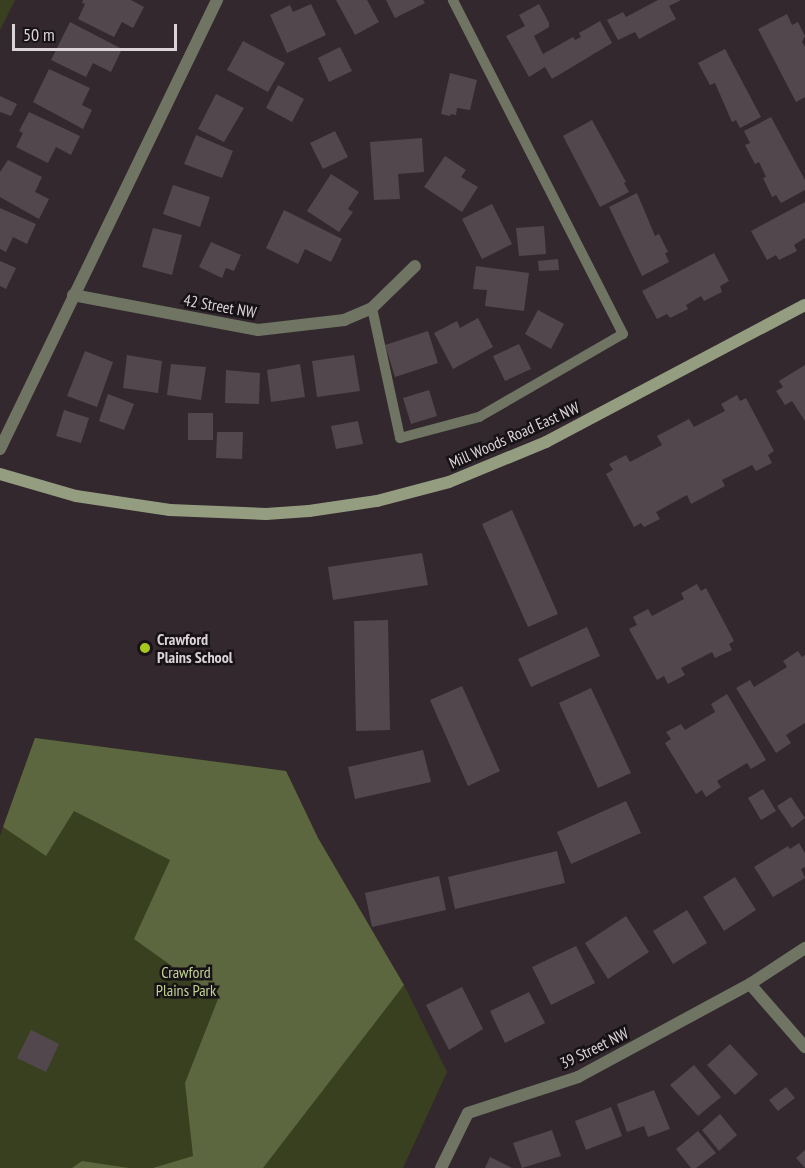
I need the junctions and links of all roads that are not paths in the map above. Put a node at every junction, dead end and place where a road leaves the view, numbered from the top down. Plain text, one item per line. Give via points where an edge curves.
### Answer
1 (217, 0) edge
2 (453, 0) edge
3 (415, 266) dead end
4 (73, 295) junction
5 (805, 305) edge
6 (372, 308) junction
7 (0, 448) edge
8 (0, 474) edge
9 (805, 948) edge
10 (750, 984) junction
11 (805, 1047) edge
12 (441, 1168) edge

1 - 4 street
2 - 6 lane via 623,334 479,417 400,438
3 - 6 street, 42 Street NW
4 - 6 street, 42 Street NW via 258,330 344,320
4 - 7 street
5 - 8 street, Mill Woods Road East NW via 546,442 449,482 377,501 266,514 170,510 76,496
9 - 10 street, 39 Street NW
10 - 11 street
10 - 12 street, 39 Street NW via 578,1077 468,1113

